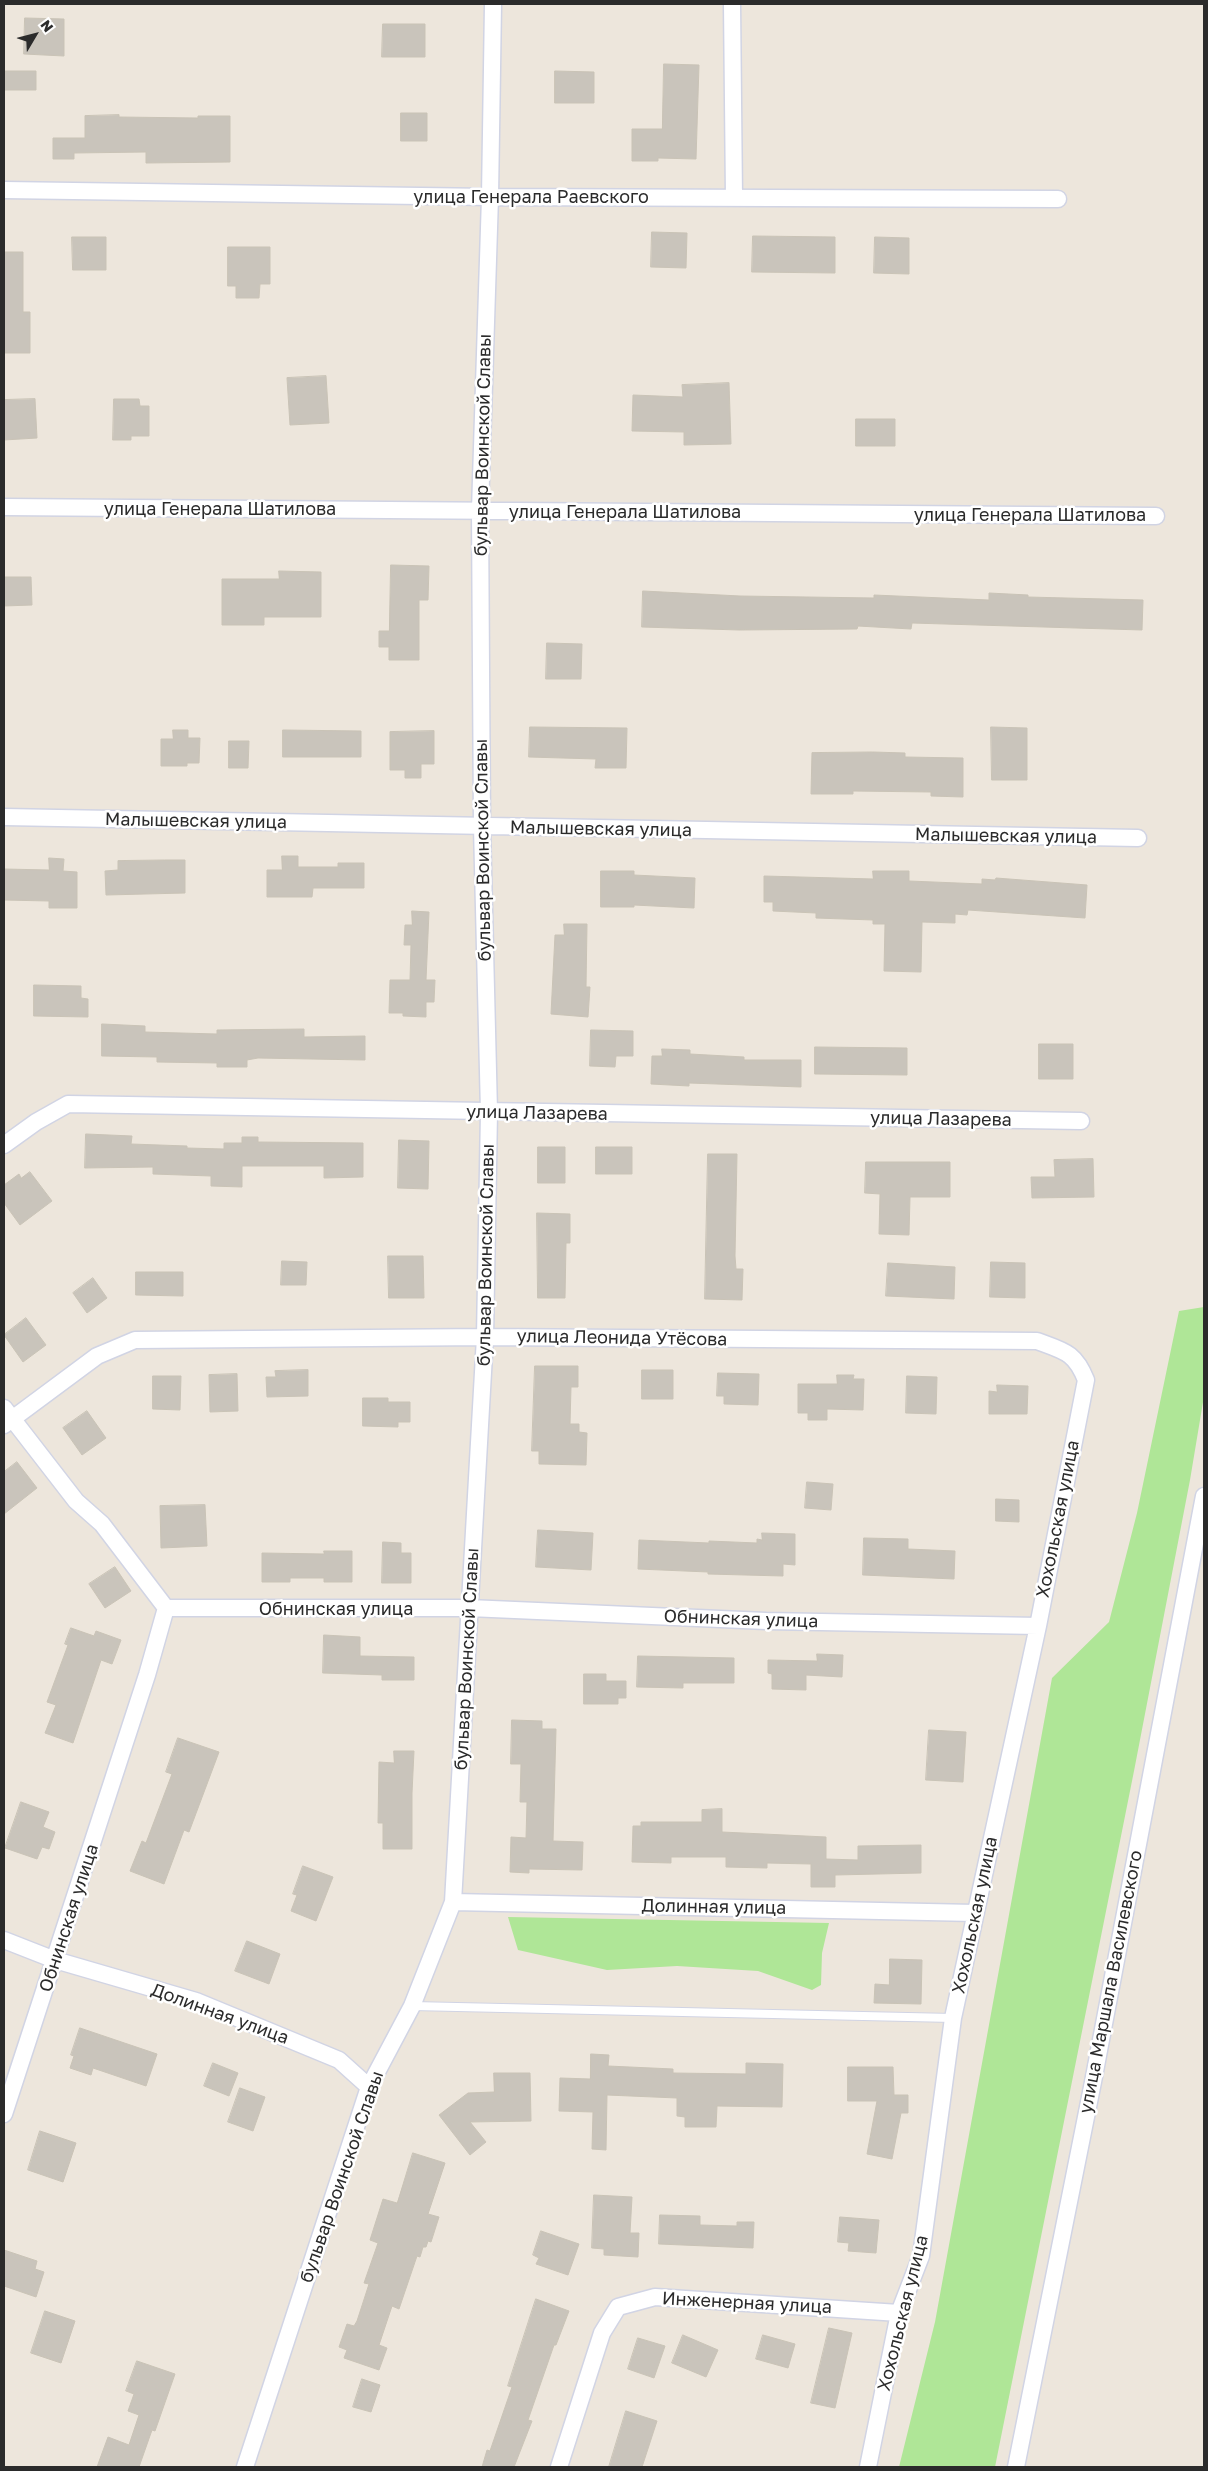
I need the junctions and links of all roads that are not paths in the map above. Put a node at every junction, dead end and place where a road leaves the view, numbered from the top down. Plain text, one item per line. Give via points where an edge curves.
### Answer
1 (493, 4) edge
2 (732, 4) edge
3 (4, 190) edge
4 (490, 197) junction
5 (734, 198) junction
6 (1058, 199) dead end
7 (4, 508) edge
8 (480, 510) junction
9 (1156, 516) dead end
10 (4, 817) edge
11 (482, 827) junction
12 (1138, 838) dead end
13 (489, 1112) junction
14 (1081, 1121) dead end
15 (4, 1145) edge
16 (485, 1337) junction
17 (1080, 1363) joint
18 (6, 1417) edge
19 (1204, 1496) edge
20 (166, 1608) junction
21 (469, 1608) junction
22 (1038, 1626) junction
23 (453, 1902) junction
24 (975, 1913) junction
25 (4, 1940) edge
26 (55, 1960) junction
27 (412, 2006) junction
28 (953, 2018) junction
29 (369, 2087) junction
30 (4, 2114) edge
31 (899, 2313) junction
32 (245, 2467) edge
33 (560, 2467) edge
34 (868, 2467) edge
35 (1016, 2467) edge

1 - 4 street, бульвар Воинской Славы
2 - 5 street
3 - 4 street, улица Генерала Раевского
4 - 5 street, улица Генерала Раевского
4 - 8 street, бульвар Воинской Славы
5 - 6 street, улица Генерала Раевского
7 - 8 street, улица Генерала Шатилова
8 - 9 street, улица Генерала Шатилова
8 - 11 street, бульвар Воинской Славы
10 - 11 street, Малышевская улица
11 - 12 street, Малышевская улица
11 - 13 street, бульвар Воинской Славы
13 - 14 street, улица Лазарева
13 - 15 street, улица Лазарева via 68,1104
13 - 16 street, бульвар Воинской Славы
16 - 17 street, улица Леонида Утёсова via 1038,1341 1066,1352
16 - 18 street, улица Леонида Утёсова via 135,1340 97,1356
16 - 21 street, бульвар Воинской Славы
17 - 22 street, Хохольская улица via 1086,1380
18 - 20 street via 76,1501 102,1524
19 - 35 street, улица Маршала Василевского
20 - 21 street, Обнинская улица
20 - 26 street, Обнинская улица
21 - 22 street, Обнинская улица via 766,1621
21 - 23 street, бульвар Воинской Славы
22 - 24 street, Хохольская улица
23 - 24 street, Долинная улица
23 - 27 street, бульвар Воинской Славы
24 - 28 street, Хохольская улица
25 - 26 street, Долинная улица
26 - 29 street, Долинная улица via 196,2001 339,2060
26 - 30 street, Обнинская улица
27 - 28 lane
27 - 29 street, бульвар Воинской Славы
28 - 31 street, Хохольская улица via 921,2256
29 - 32 street, бульвар Воинской Славы
31 - 33 street, Инженерная улица via 655,2297 618,2307 602,2333
31 - 34 street, Хохольская улица

